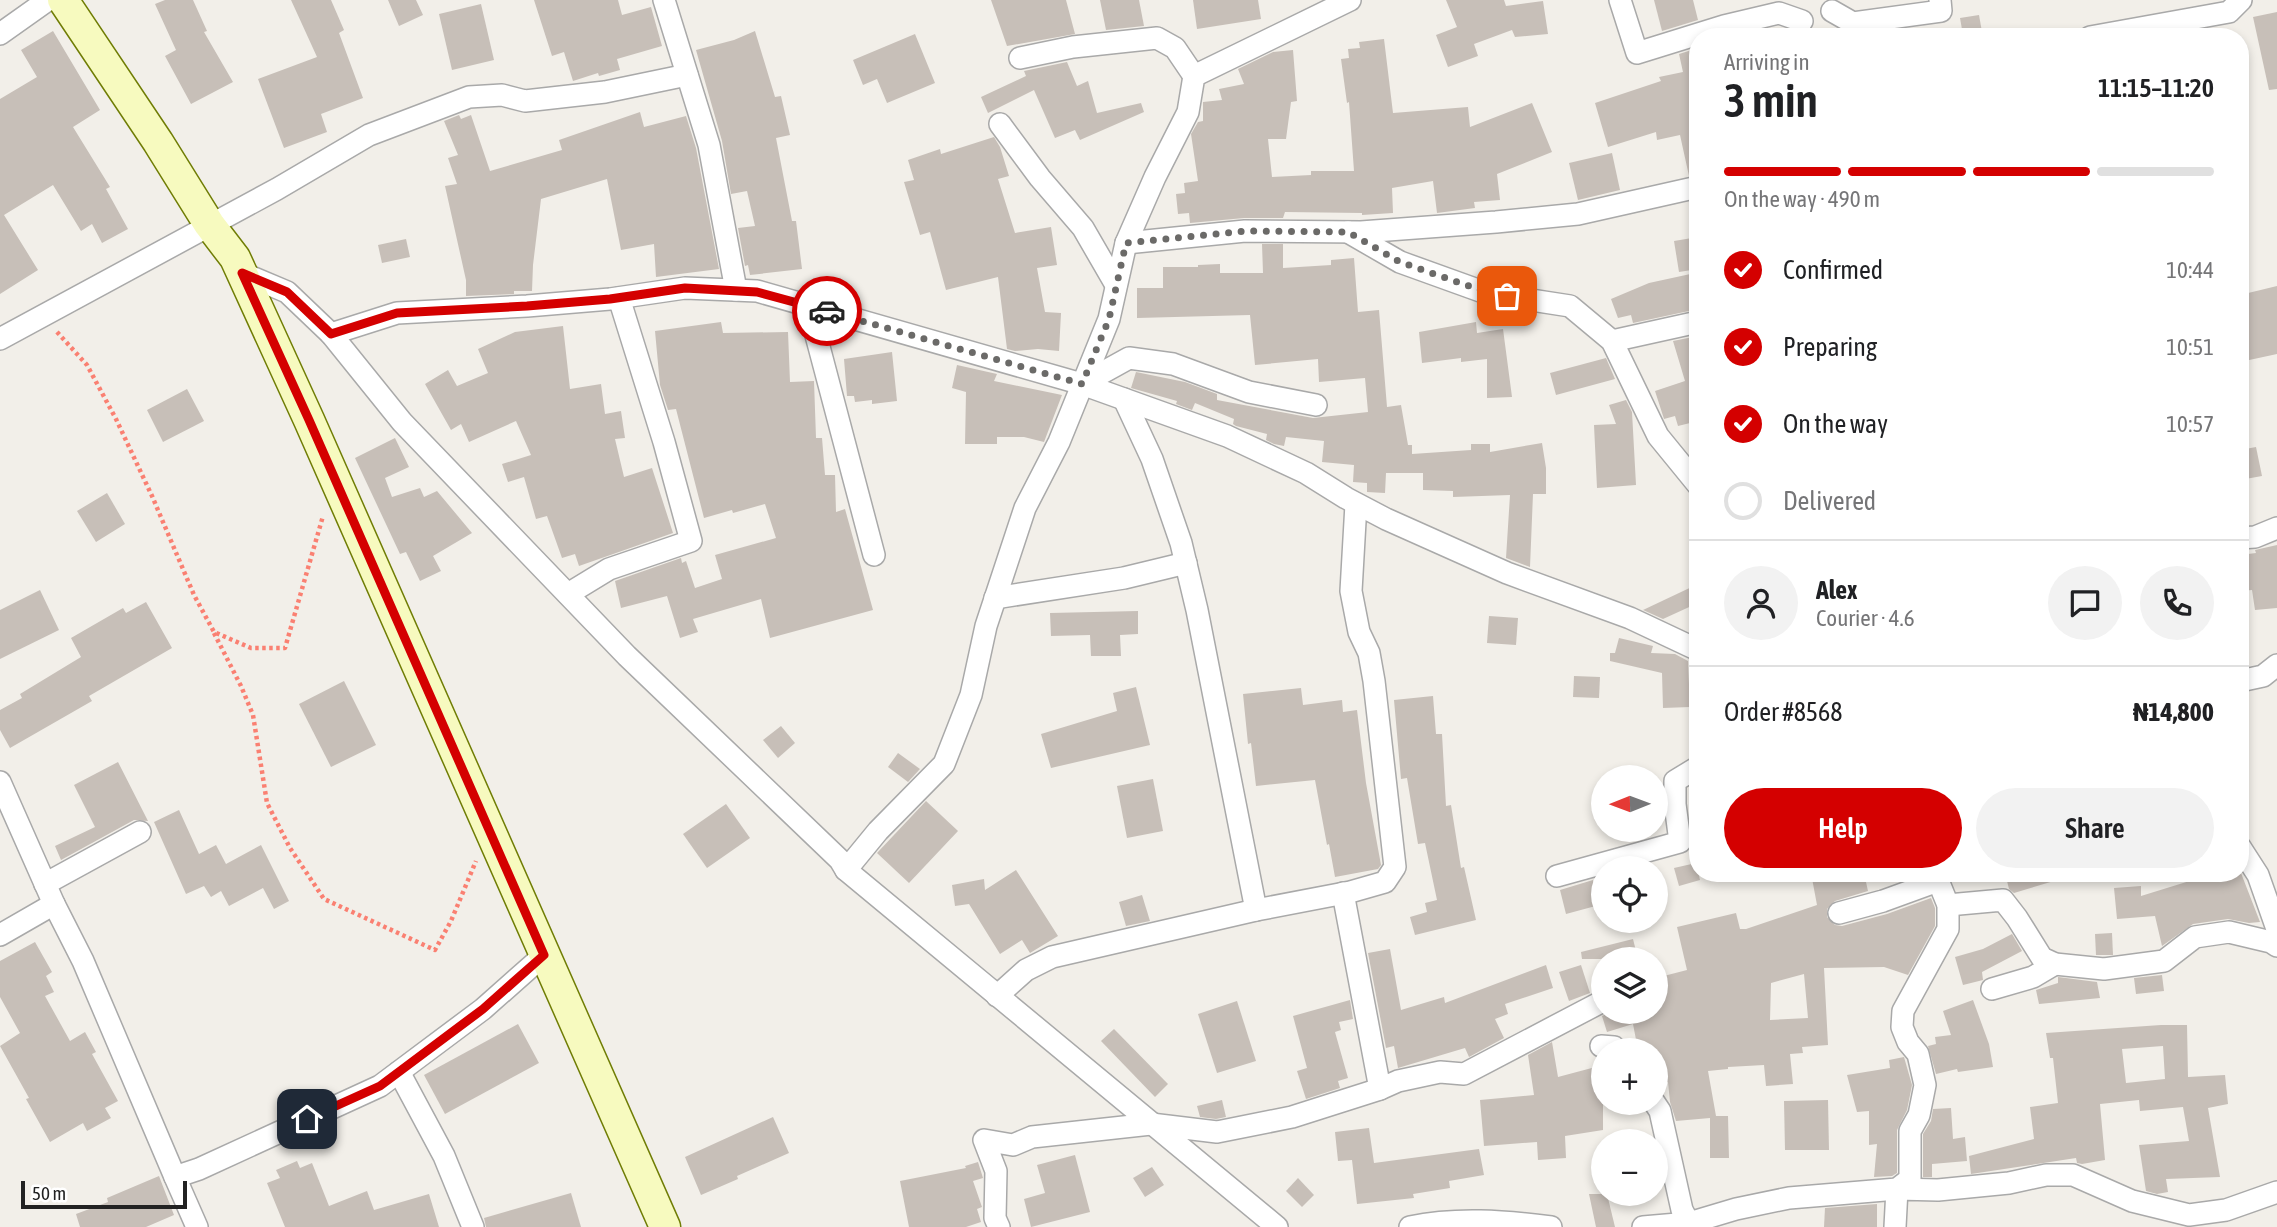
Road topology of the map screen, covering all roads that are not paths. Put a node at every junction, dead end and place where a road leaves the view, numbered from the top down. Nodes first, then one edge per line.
1 (48, 0) edge
2 (63, 0) edge
3 (664, 0) edge
4 (1350, 0) edge
5 (1620, 0) edge
6 (1940, 0) edge
7 (2241, 0) edge
8 (1832, 6) edge
9 (1718, 28) edge
10 (1801, 28) edge
11 (1803, 28) edge
12 (2140, 28) edge
13 (0, 34) edge
14 (1689, 37) edge
15 (1020, 58) dead end
16 (687, 75) junction
17 (1194, 76) junction
18 (1000, 124) dead end
19 (1689, 189) edge
20 (209, 224) junction
21 (1348, 232) junction
22 (1126, 243) junction
23 (242, 273) junction
24 (1116, 285) junction
25 (736, 290) junction
26 (619, 298) junction
27 (808, 305) junction
28 (1689, 324) edge
29 (331, 334) junction
30 (0, 340) edge
31 (1612, 341) junction
32 (1082, 384) junction
33 (1124, 399) junction
34 (1316, 405) dead end
35 (1689, 472) edge
36 (1356, 504) junction
37 (2277, 528) edge
38 (2249, 537) edge
39 (874, 555) dead end
40 (1186, 563) junction
41 (568, 594) junction
42 (995, 598) junction
43 (1689, 646) edge
44 (2277, 665) edge
45 (2249, 679) edge
46 (1689, 772) edge
47 (0, 782) edge
48 (140, 832) dead end
49 (2249, 860) edge
50 (846, 870) junction
51 (1557, 876) dead end
52 (1925, 882) edge
53 (1938, 882) edge
54 (46, 884) junction
55 (1343, 893) junction
56 (54, 904) junction
57 (1948, 905) junction
58 (1255, 910) junction
59 (1839, 914) dead end
60 (2277, 929) edge
61 (0, 935) edge
62 (2277, 946) edge
63 (544, 955) junction
64 (2055, 964) junction
65 (1992, 989) dead end
66 (998, 996) junction
67 (1591, 1008) edge
68 (399, 1072) junction
69 (1381, 1089) junction
70 (1661, 1115) edge
71 (1152, 1124) junction
72 (175, 1177) junction
73 (1897, 1189) junction
74 (2277, 1192) edge
75 (1690, 1225) edge
76 (197, 1227) edge
77 (473, 1227) edge
78 (665, 1227) edge
79 (999, 1227) edge
80 (1277, 1227) edge
81 (1410, 1227) edge
82 (1551, 1227) edge
83 (1643, 1227) edge
84 (1895, 1227) edge

1 - 13 street
2 - 20 street
3 - 16 street
4 - 17 street
5 - 14 street
6 - 8 street
7 - 12 street
8 - 11 street
9 - 10 street
15 - 17 street
16 - 20 street
16 - 25 street
17 - 22 street
18 - 24 street
19 - 21 street
20 - 23 street
20 - 30 street
21 - 22 street
21 - 31 street
22 - 24 street
23 - 29 street
23 - 63 street
24 - 32 street
25 - 26 street
25 - 27 street
26 - 29 street
26 - 41 street
27 - 32 street
27 - 39 street
28 - 31 street
29 - 41 street
31 - 35 street
32 - 33 street
32 - 34 street
32 - 42 street
33 - 36 street
33 - 40 street
36 - 43 street
36 - 55 street
37 - 38 street
40 - 42 street
40 - 58 street
41 - 50 street
42 - 50 street
44 - 45 street
46 - 51 street
47 - 54 street
48 - 54 street
49 - 60 street
50 - 66 street
52 - 59 street
53 - 57 street
54 - 56 street
55 - 58 street
55 - 69 street
56 - 61 street
56 - 72 street
57 - 64 street
57 - 73 street
58 - 66 street
62 - 64 street
63 - 68 street
63 - 78 street
64 - 65 street
66 - 71 street
67 - 69 street
68 - 72 street
68 - 77 street
69 - 71 street
70 - 75 street
71 - 79 street
71 - 80 street
72 - 76 street
73 - 74 street
73 - 75 street
73 - 84 street
75 - 83 street
81 - 82 street

